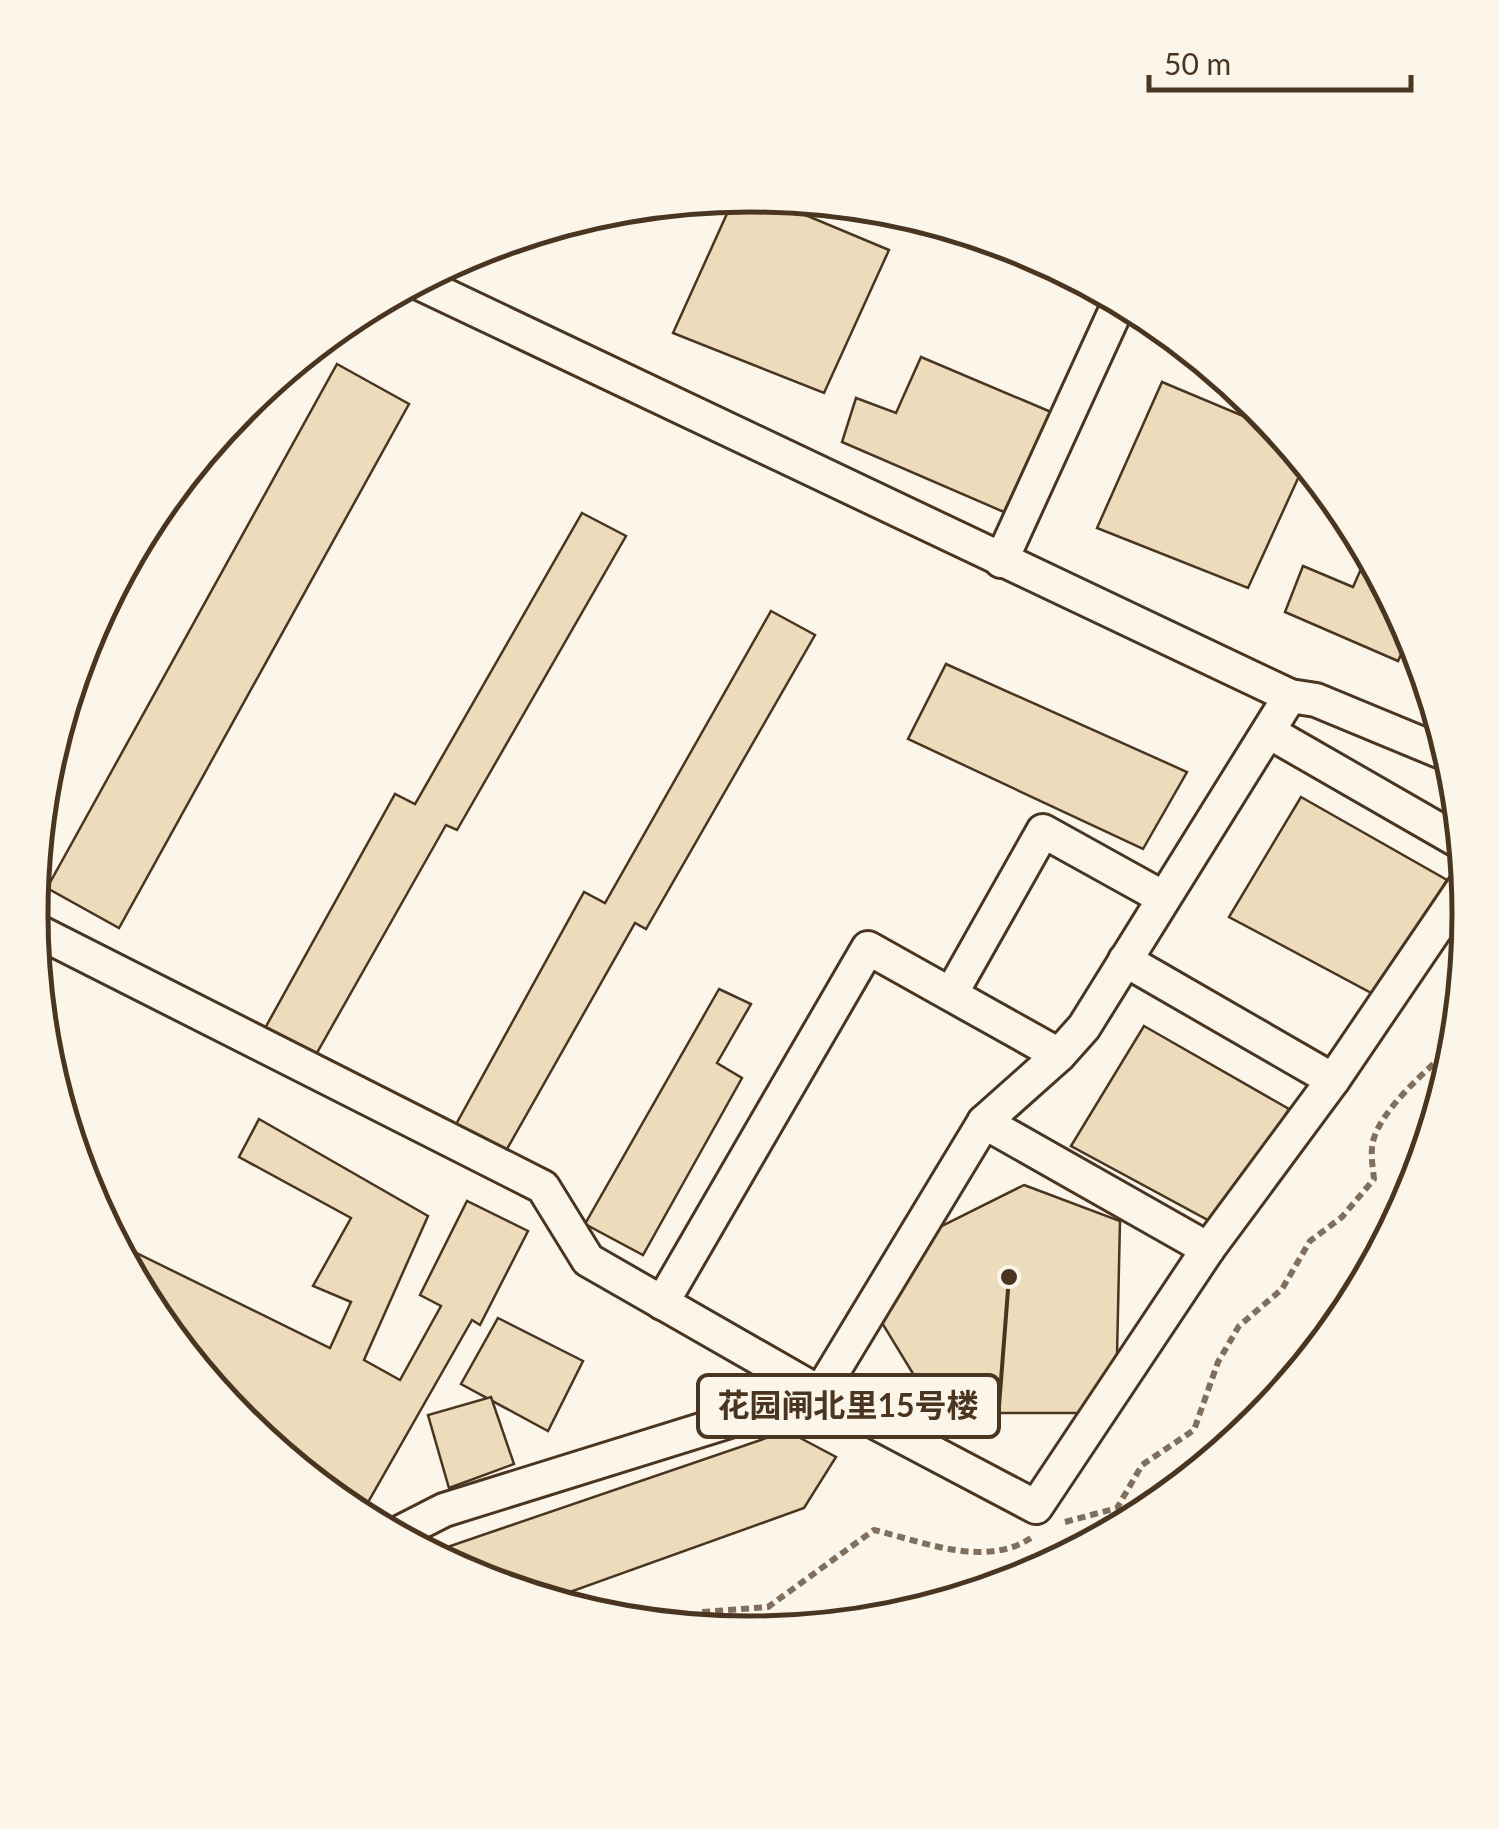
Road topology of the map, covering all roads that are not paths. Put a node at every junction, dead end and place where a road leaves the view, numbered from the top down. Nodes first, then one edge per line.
1 (431, 290) edge
2 (1114, 315) edge
3 (1001, 561) junction
4 (1290, 696) junction
5 (1270, 732) junction
6 (1431, 747) edge
7 (1446, 834) edge
8 (1162, 898) junction
9 (1452, 905) edge
10 (48, 937) edge
11 (1125, 960) junction
12 (952, 994) junction
13 (1059, 1055) junction
14 (1333, 1080) junction
15 (984, 1122) junction
16 (1208, 1249) junction
17 (662, 1302) junction
18 (820, 1393) junction
19 (409, 1528) edge

1 - 3 street
2 - 3 street
3 - 4 street
4 - 5 street
4 - 6 street
5 - 7 street
5 - 8 street
8 - 11 street
8 - 12 street
9 - 14 street
10 - 17 street
11 - 13 street
11 - 14 street
12 - 13 street
12 - 17 street
13 - 15 street
14 - 16 street
15 - 16 street
15 - 18 street
16 - 18 street
17 - 18 street
18 - 19 street

